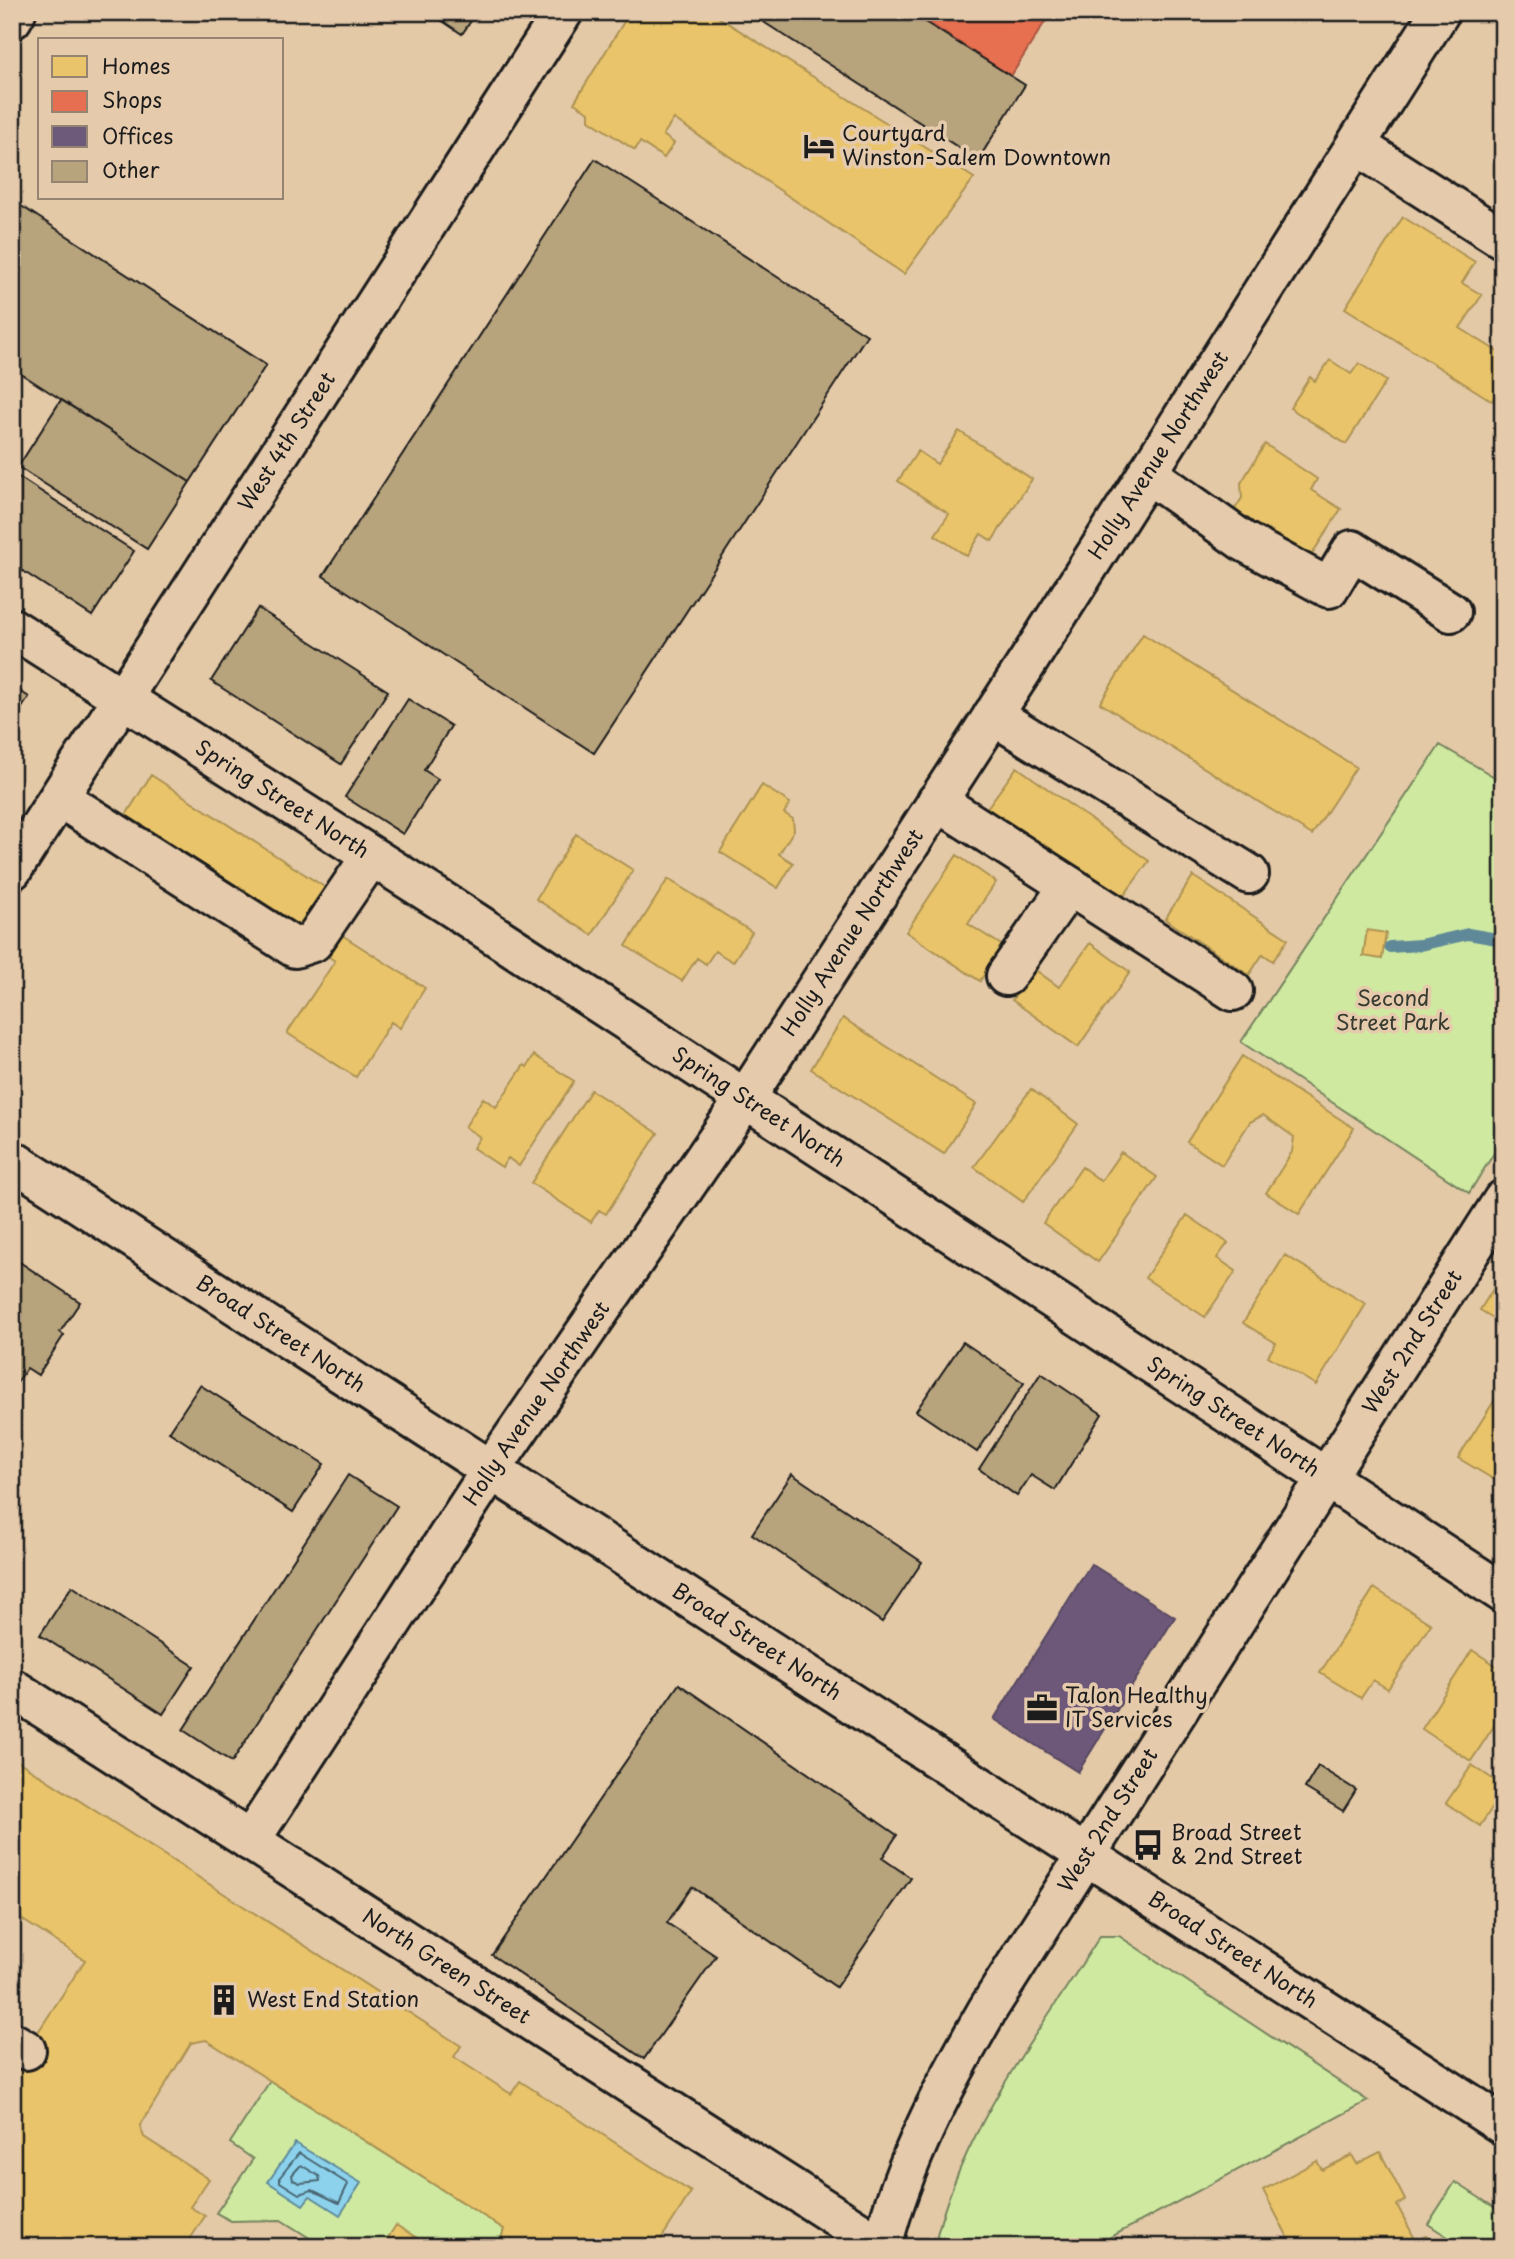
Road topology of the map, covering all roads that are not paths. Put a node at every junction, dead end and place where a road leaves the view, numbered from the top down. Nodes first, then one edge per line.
1 (16, 12) edge
2 (563, 12) edge
3 (1440, 12) edge
4 (12, 19) edge
5 (1356, 145) junction
6 (1503, 239) edge
7 (1147, 473) junction
8 (1451, 612) dead end
9 (12, 628) edge
10 (123, 701) junction
11 (993, 715) junction
12 (60, 797) junction
13 (937, 802) junction
14 (370, 858) junction
15 (12, 870) edge
16 (1249, 874) dead end
17 (1069, 886) junction
18 (1006, 976) dead end
19 (1233, 990) dead end
20 (745, 1099) junction
21 (12, 1160) edge
22 (1503, 1200) edge
23 (491, 1470) junction
24 (1327, 1479) junction
25 (1503, 1593) edge
26 (14, 1694) edge
27 (250, 1841) junction
28 (1086, 1854) junction
29 (1502, 2124) edge
30 (882, 2246) edge

1 - 4 street
2 - 10 street, West 4th Street
3 - 5 street, Holly Avenue Northwest
5 - 6 street
5 - 7 street, Holly Avenue Northwest
7 - 8 street
7 - 11 street, Holly Avenue Northwest
9 - 10 street, Spring Street North
10 - 12 street, West 4th Street
10 - 14 street, Spring Street North
11 - 13 street, Holly Avenue Northwest
11 - 16 street
12 - 14 street
12 - 15 street, West 4th Street
13 - 17 street
13 - 20 street, Holly Avenue Northwest
14 - 20 street, Spring Street North
17 - 18 street
17 - 19 street
20 - 23 street, Holly Avenue Northwest
20 - 24 street, Spring Street North
21 - 23 street, Broad Street North
22 - 24 street, West 2nd Street
23 - 27 street, Holly Avenue Northwest
23 - 28 street, Broad Street North
24 - 25 street, Spring Street North
24 - 28 street, West 2nd Street
26 - 27 street, North Green Street
27 - 30 street, North Green Street
28 - 29 street, Broad Street North
28 - 30 street, West 2nd Street

